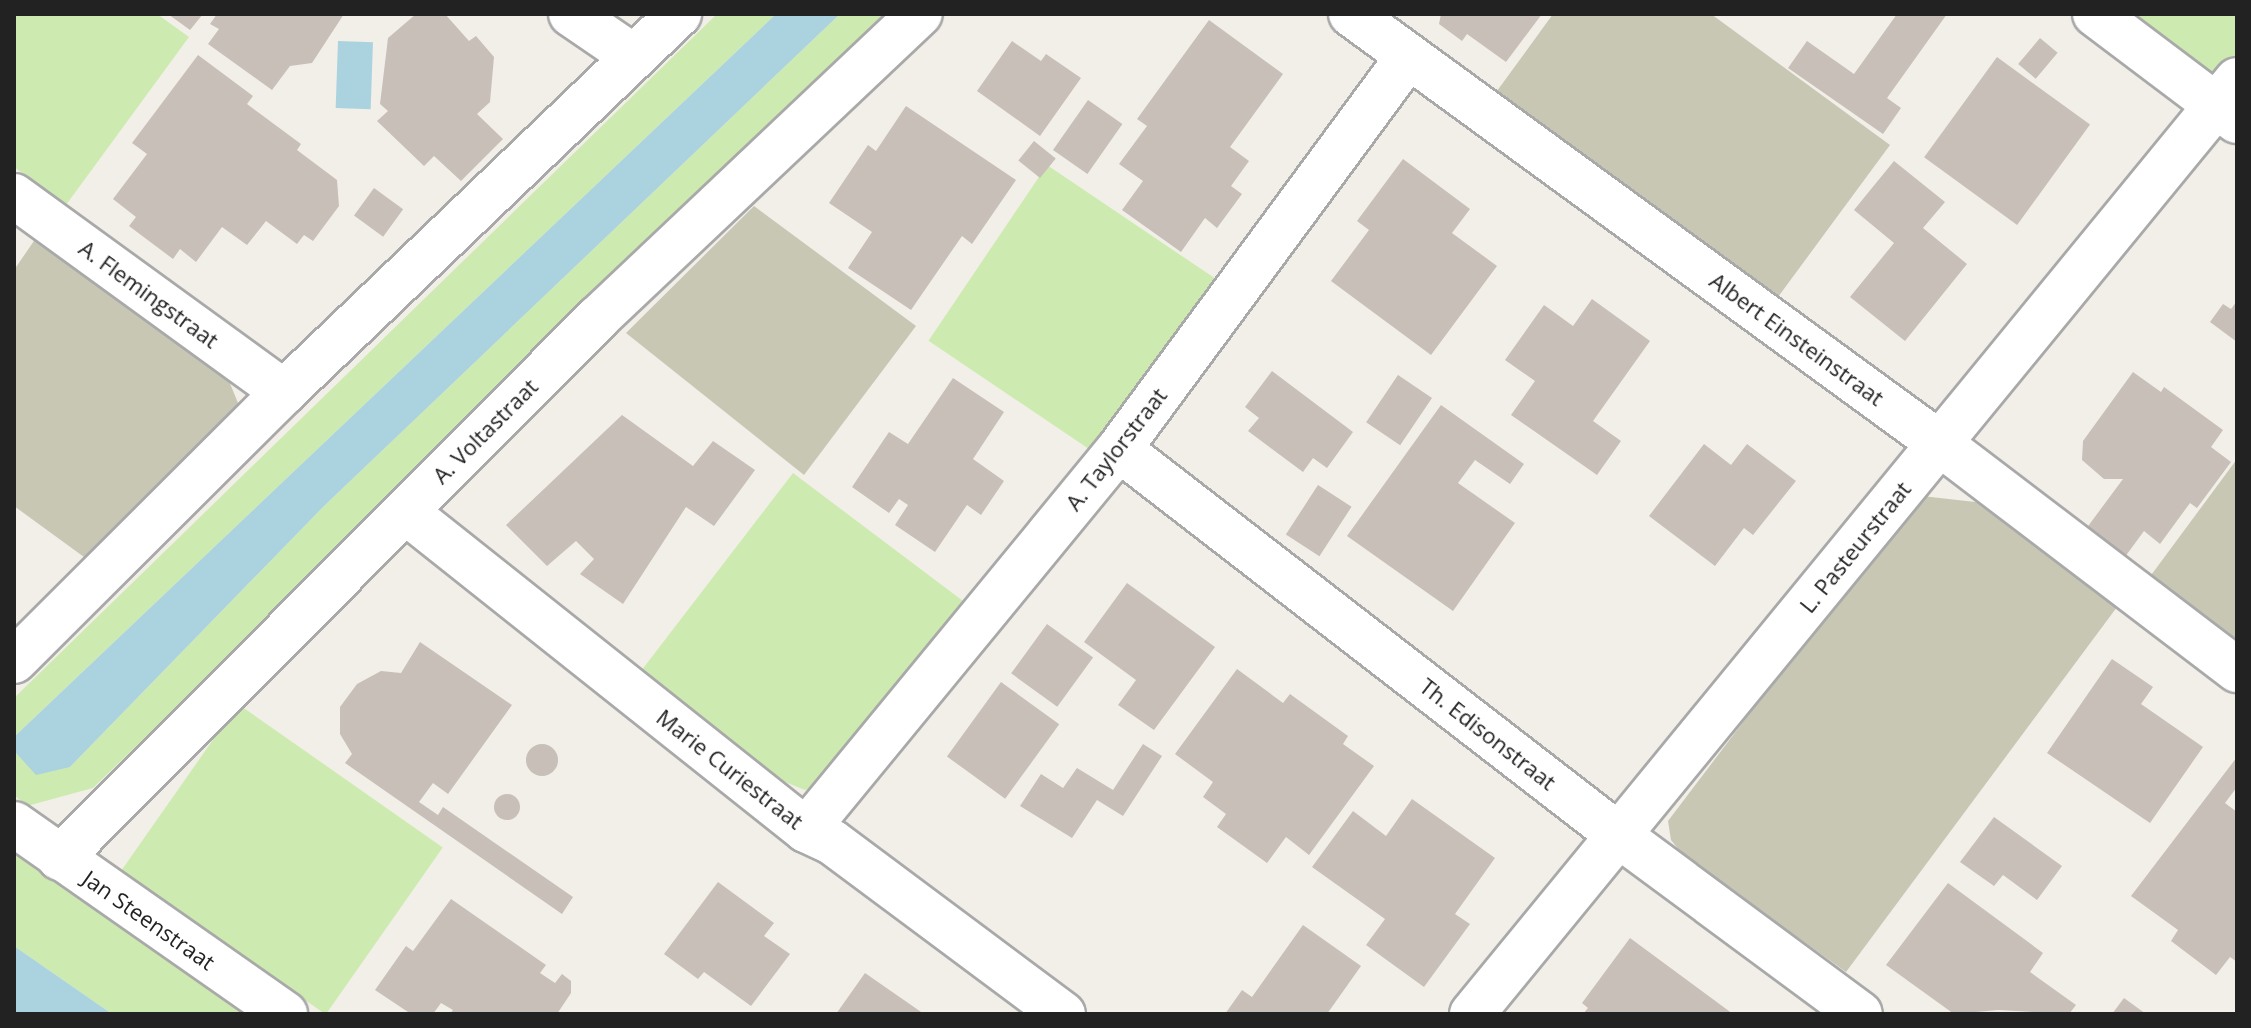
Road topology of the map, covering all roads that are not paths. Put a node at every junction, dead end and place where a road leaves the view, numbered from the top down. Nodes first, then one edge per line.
1 (571, 14) edge
2 (679, 14) edge
3 (920, 14) edge
4 (1351, 14) edge
5 (2095, 14) edge
6 (1409, 56) junction
7 (634, 57) junction
8 (2230, 102) edge
9 (14, 196) edge
10 (284, 392) junction
11 (1939, 443) junction
12 (1119, 449) junction
13 (406, 512) junction
14 (14, 661) edge
15 (2237, 670) edge
16 (14, 824) edge
17 (806, 830) junction
18 (1621, 837) junction
19 (60, 858) junction
20 (285, 1014) edge
21 (1063, 1014) edge
22 (1472, 1014) edge
23 (1860, 1014) edge

1 - 7 street
2 - 7 street
3 - 13 street, A. Voltastraat
4 - 6 street, Albert Einsteinstraat
5 - 8 street
6 - 11 street, Albert Einsteinstraat
6 - 12 street, A. Taylorstraat
7 - 10 street
8 - 11 street, L. Pasteurstraat
9 - 10 street, A. Flemingstraat
10 - 14 street
11 - 15 street, Albert Einsteinstraat
11 - 18 street, L. Pasteurstraat
12 - 17 street, A. Taylorstraat
12 - 18 street, Th. Edisonstraat
13 - 17 street, Marie Curiestraat
13 - 19 street, A. Voltastraat
16 - 19 street, Jan Steenstraat
17 - 21 street, Marie Curiestraat
18 - 22 street, L. Pasteurstraat
18 - 23 street, Th. Edisonstraat
19 - 20 street, Jan Steenstraat

